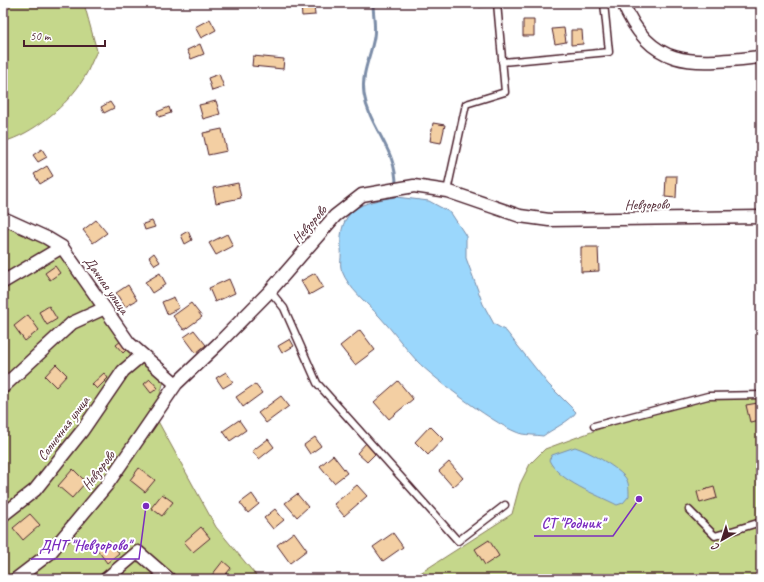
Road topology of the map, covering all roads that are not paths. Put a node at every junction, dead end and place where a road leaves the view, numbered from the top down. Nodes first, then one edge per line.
1 (497, 3) edge
2 (604, 3) edge
3 (623, 3) edge
4 (761, 57) edge
5 (502, 62) junction
6 (448, 191) junction
7 (761, 217) edge
8 (3, 218) edge
9 (62, 247) junction
10 (3, 282) edge
11 (270, 291) junction
12 (105, 308) junction
13 (142, 355) junction
14 (176, 384) junction
15 (3, 387) edge
16 (761, 395) edge
17 (594, 426) dead end
18 (505, 505) dead end
19 (689, 510) dead end
20 (3, 515) edge
21 (761, 522) edge
22 (16, 579) edge
23 (106, 579) edge
24 (169, 579) edge

1 - 5 lane
2 - 5 lane
3 - 4 street
5 - 6 lane
6 - 7 street, Невзорово
6 - 11 street, Невзорово
8 - 9 street, Дачная улица
9 - 10 street
9 - 12 street, Дачная улица
11 - 14 street, Невзорово
11 - 18 lane
12 - 13 street, Дачная улица
12 - 15 street
13 - 14 street, Дачная улица
13 - 20 street, Солнечная улица
14 - 22 street, Невзорово
16 - 17 lane
19 - 21 lane
23 - 24 street

